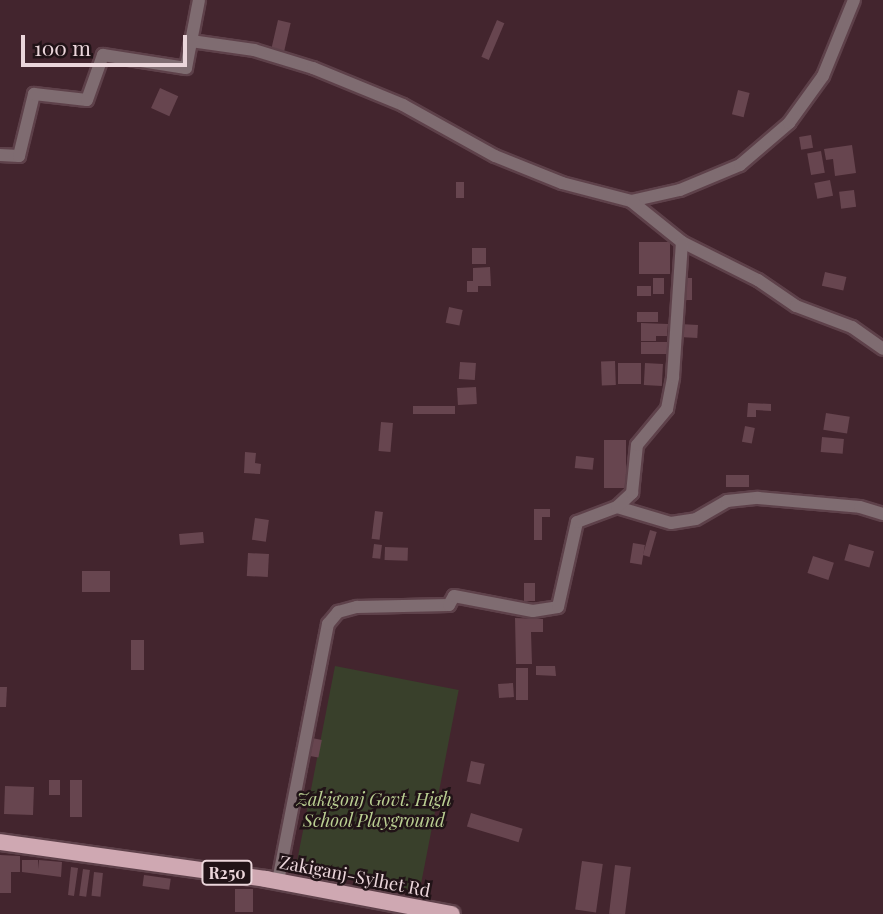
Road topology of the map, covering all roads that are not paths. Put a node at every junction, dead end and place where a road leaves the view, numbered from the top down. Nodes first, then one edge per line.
1 (200, 0) edge
2 (853, 0) edge
3 (191, 41) junction
4 (0, 155) edge
5 (631, 201) junction
6 (682, 242) junction
7 (883, 349) edge
8 (617, 507) junction
9 (883, 514) edge
10 (0, 842) edge
11 (278, 881) junction
12 (452, 914) edge

1 - 3 street
2 - 5 street
3 - 4 street
3 - 5 street
5 - 6 street
6 - 7 street
6 - 8 street
8 - 9 street
8 - 11 street
10 - 11 main road, Zakiganj-Sylhet Rd / R250
11 - 12 main road, Zakiganj-Sylhet Rd / R250

